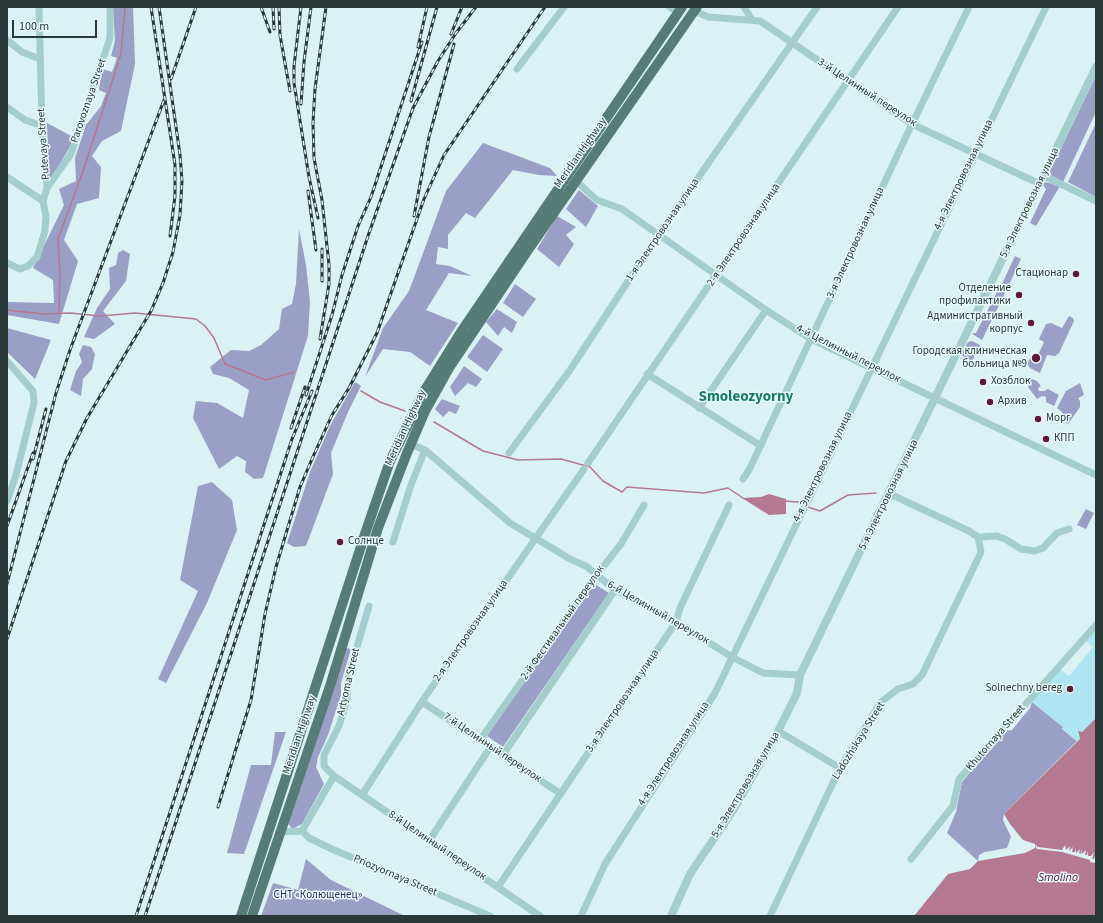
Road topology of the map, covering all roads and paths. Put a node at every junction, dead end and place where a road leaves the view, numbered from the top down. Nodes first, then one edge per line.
1 (39, 7) edge
2 (110, 7) edge
3 (564, 7) edge
4 (744, 7) edge
5 (816, 7) edge
6 (898, 7) edge
7 (969, 7) edge
8 (1046, 7) edge
9 (677, 9) edge
10 (696, 9) edge
11 (752, 20) junction
12 (7, 40) edge
13 (792, 43) junction
14 (40, 59) junction
15 (1096, 67) edge
16 (517, 69) dead end
17 (847, 81) junction
18 (7, 107) edge
19 (912, 124) junction
20 (42, 126) junction
21 (974, 154) junction
22 (1044, 176) junction
23 (7, 177) edge
24 (576, 181) junction
25 (1040, 184) junction
26 (47, 188) junction
27 (1096, 200) edge
28 (43, 202) junction
29 (659, 234) junction
30 (7, 263) edge
31 (717, 275) junction
32 (766, 310) junction
33 (812, 339) junction
34 (7, 361) edge
35 (870, 367) junction
36 (647, 374) junction
37 (936, 399) junction
38 (699, 408) junction
39 (400, 440) junction
40 (410, 444) junction
41 (761, 446) junction
42 (426, 450) junction
43 (509, 453) dead end
44 (1096, 475) edge
45 (743, 479) dead end
46 (890, 494) junction
47 (7, 501) edge
48 (644, 504) dead end
49 (729, 504) dead end
50 (1069, 529) dead end
51 (978, 537) junction
52 (536, 538) junction
53 (393, 542) dead end
54 (596, 576) junction
55 (615, 590) junction
56 (369, 606) dead end
57 (676, 622) junction
58 (1096, 625) edge
59 (732, 657) junction
60 (800, 675) junction
61 (422, 702) junction
62 (778, 731) junction
63 (480, 740) junction
64 (491, 746) junction
65 (503, 755) junction
66 (840, 768) junction
67 (334, 776) junction
68 (362, 794) junction
69 (561, 794) junction
70 (270, 828) junction
71 (302, 831) junction
72 (281, 832) junction
73 (429, 841) junction
74 (911, 859) dead end
75 (498, 887) junction
76 (241, 916) edge
77 (252, 916) edge
78 (490, 916) edge
79 (540, 916) edge
80 (581, 916) edge
81 (671, 916) edge
82 (770, 916) edge

1 - 14 street, Putevaya Street
2 - 26 street, Parovoznaya Street
3 - 16 street
4 - 11 street
5 - 13 street, 1-я Электровозная улица
6 - 17 street, 2-я Электровозная улица
7 - 19 street, 3-я Электровозная улица
8 - 21 street, 4-я Электровозная улица
9 - 39 main road, Meridian Highway
10 - 11 street, 3-й Целинный переулок
10 - 24 main road, Meridian Highway
11 - 13 street, 3-й Целинный переулок
12 - 14 street
13 - 17 street, 3-й Целинный переулок
13 - 29 street, 1-я Электровозная улица
14 - 20 street, Putevaya Street
15 - 22 street, 5-я Электровозная улица
17 - 19 street, 3-й Целинный переулок
17 - 31 street, 2-я Электровозная улица
18 - 20 street
19 - 21 street, 3-й Целинный переулок
19 - 33 street, 3-я Электровозная улица
20 - 26 street, Putevaya Street
21 - 25 street, 3-й Целинный переулок
21 - 35 street, 4-я Электровозная улица
22 - 25 street, 5-я Электровозная улица
22 - 27 street
23 - 28 street
24 - 29 street, 4-й Целинный переулок
24 - 40 main road, Meridian Highway
25 - 37 street, 5-я Электровозная улица
26 - 28 street, Putevaya Street
28 - 30 street, Putevaya Street
29 - 31 street, 4-й Целинный переулок
29 - 43 street, 1-я Электровозная улица
31 - 32 street, 4-й Целинный переулок
31 - 36 street, 2-я Электровозная улица
32 - 33 street, 4-й Целинный переулок
32 - 38 street
33 - 35 street, 4-й Целинный переулок
33 - 41 street, 3-я Электровозная улица
34 - 47 street
35 - 37 street, 4-й Целинный переулок
35 - 59 street, 4-я Электровозная улица
36 - 38 street
36 - 52 street, 2-я Электровозная улица
37 - 44 street, 4-й Целинный переулок
37 - 46 street, 5-я Электровозная улица
38 - 41 street
39 - 40 main road
39 - 70 main road, Meridian Highway
40 - 42 street, 6-й Целинный переулок
40 - 72 main road, Meridian Highway
41 - 45 street, 3-я Электровозная улица
42 - 52 street, 6-й Целинный переулок
42 - 53 street
46 - 51 street
46 - 60 street, 5-я Электровозная улица
48 - 54 street, 2-й Фестивальный переулок
49 - 57 street, 3-я Электровозная улица
50 - 51 street
51 - 66 street, Ladozhskaya Street
52 - 54 street, 6-й Целинный переулок
52 - 61 street, 2-я Электровозная улица
54 - 55 street, 6-й Целинный переулок
54 - 63 street, 2-й Фестивальный переулок
55 - 57 street, 6-й Целинный переулок
55 - 65 street
56 - 67 street, Artyoma Street
57 - 59 street, 6-й Целинный переулок
57 - 69 street, 3-я Электровозная улица
58 - 74 street, Khutornaya Street
59 - 60 street, 6-й Целинный переулок
59 - 80 street, 4-я Электровозная улица
60 - 62 street, 5-я Электровозная улица
61 - 63 street, 7-й Целинный переулок
61 - 68 street, 2-я Электровозная улица
62 - 66 street
62 - 81 street, 5-я Электровозная улица
63 - 64 street, 7-й Целинный переулок
64 - 65 street, 7-й Целинный переулок
64 - 73 street
65 - 69 street, 7-й Целинный переулок
66 - 82 street, Ladozhskaya Street
67 - 68 street, 8-й Целинный переулок
67 - 71 street
68 - 73 street, 8-й Целинный переулок
69 - 75 street, 3-я Электровозная улица
70 - 72 main road
70 - 76 main road, Meridian Highway
71 - 72 street
71 - 78 street, Priozyornaya Street
72 - 77 main road, Meridian Highway
73 - 75 street, 8-й Целинный переулок
75 - 79 street, 8-й Целинный переулок

